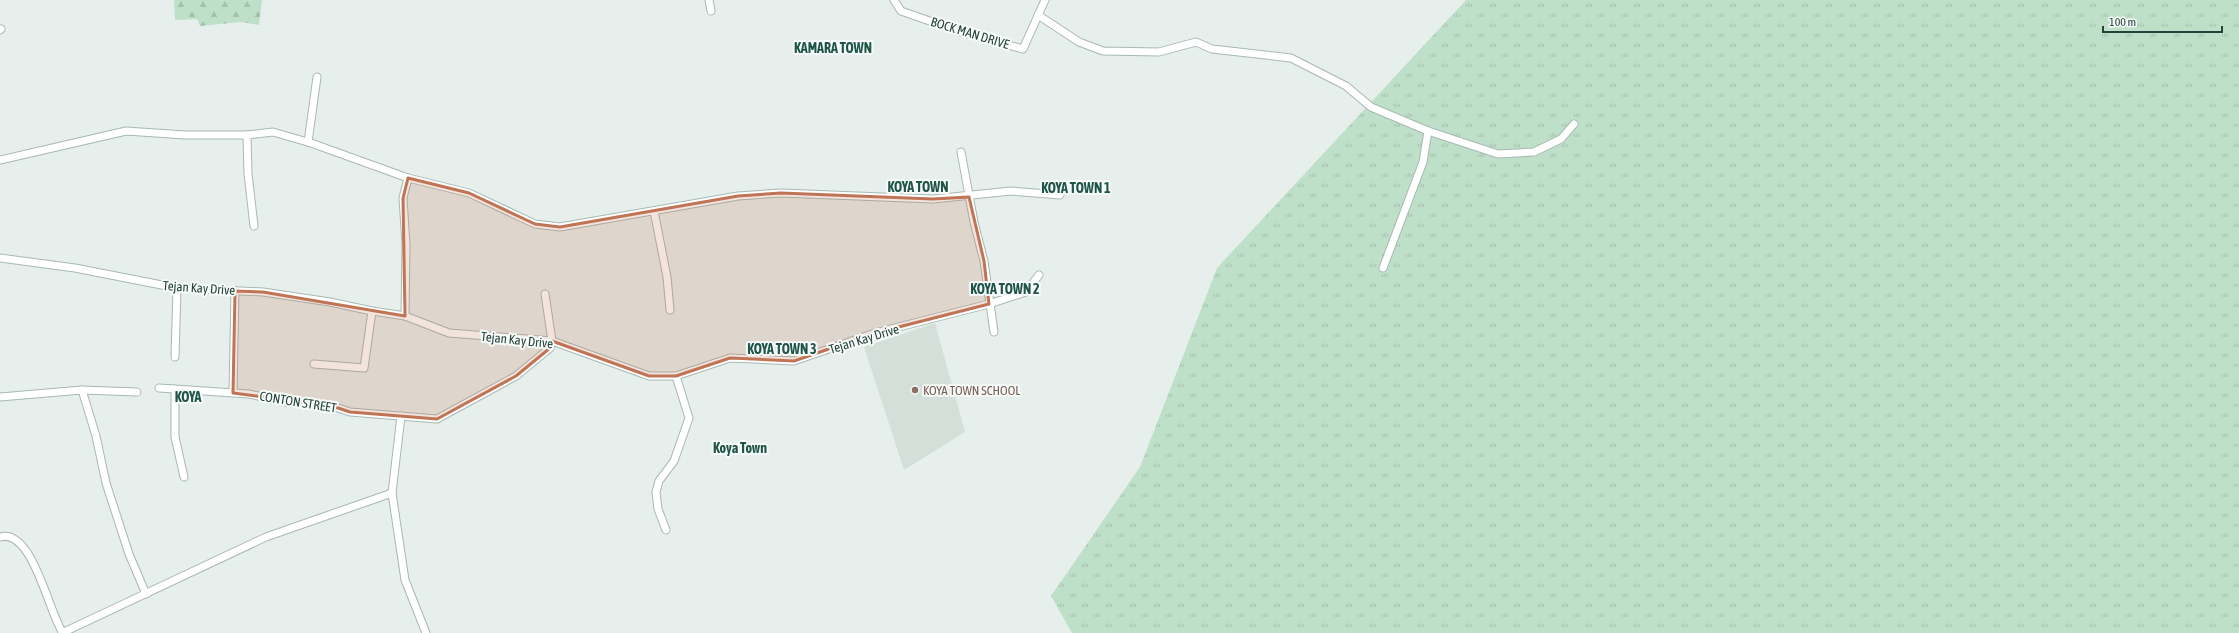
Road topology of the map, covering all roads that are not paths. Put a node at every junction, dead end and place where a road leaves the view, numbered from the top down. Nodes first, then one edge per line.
1 (709, 0) edge
2 (894, 0) edge
3 (1045, 0) edge
4 (711, 11) dead end
5 (1038, 15) junction
6 (317, 77) dead end
7 (1574, 124) dead end
8 (1428, 131) junction
9 (247, 135) junction
10 (308, 142) junction
11 (961, 152) dead end
12 (0, 160) edge
13 (408, 178) junction
14 (1060, 195) dead end
15 (969, 197) junction
16 (654, 211) junction
17 (254, 226) dead end
18 (0, 258) edge
19 (1383, 268) dead end
20 (1039, 275) dead end
21 (177, 288) junction
22 (235, 291) junction
23 (545, 294) dead end
24 (989, 304) junction
25 (670, 310) dead end
26 (372, 311) junction
27 (405, 316) junction
28 (994, 332) dead end
29 (552, 341) junction
30 (175, 357) dead end
31 (314, 364) dead end
32 (676, 376) junction
33 (159, 388) dead end
34 (175, 389) junction
35 (82, 390) junction
36 (137, 392) dead end
37 (233, 393) junction
38 (0, 397) edge
39 (401, 416) junction
40 (184, 477) dead end
41 (392, 493) junction
42 (666, 530) dead end
43 (0, 537) edge
44 (146, 594) junction
45 (62, 633) edge
46 (426, 633) edge

1 - 4 street
2 - 5 street, BOCK MAN DRIVE
3 - 5 street, BOCK MAN DRIVE
5 - 8 street
6 - 10 street
7 - 8 street
8 - 19 street
9 - 10 street
9 - 12 street
9 - 17 street
10 - 13 street
11 - 15 street
13 - 16 street
13 - 27 street
14 - 15 street
15 - 16 street
15 - 24 street
16 - 25 street
18 - 21 street, Tejan Kay Drive
20 - 24 street, Tejan Kay Drive
21 - 22 street, Tejan Kay Drive
21 - 30 street
22 - 26 street, Tejan Kay Drive
22 - 37 street
23 - 29 street
24 - 28 street
24 - 32 street, Tejan Kay Drive
26 - 27 street, Tejan Kay Drive
26 - 31 street
27 - 29 street, Tejan Kay Drive
29 - 32 street, Tejan Kay Drive
29 - 39 street, CONTON STREET
32 - 42 street
33 - 34 street, CONTON STREET
34 - 37 street, CONTON STREET
34 - 40 street
35 - 36 street
35 - 38 street
35 - 44 street
37 - 39 street, CONTON STREET
39 - 41 street
41 - 44 street
41 - 46 street
43 - 45 street
44 - 45 street

